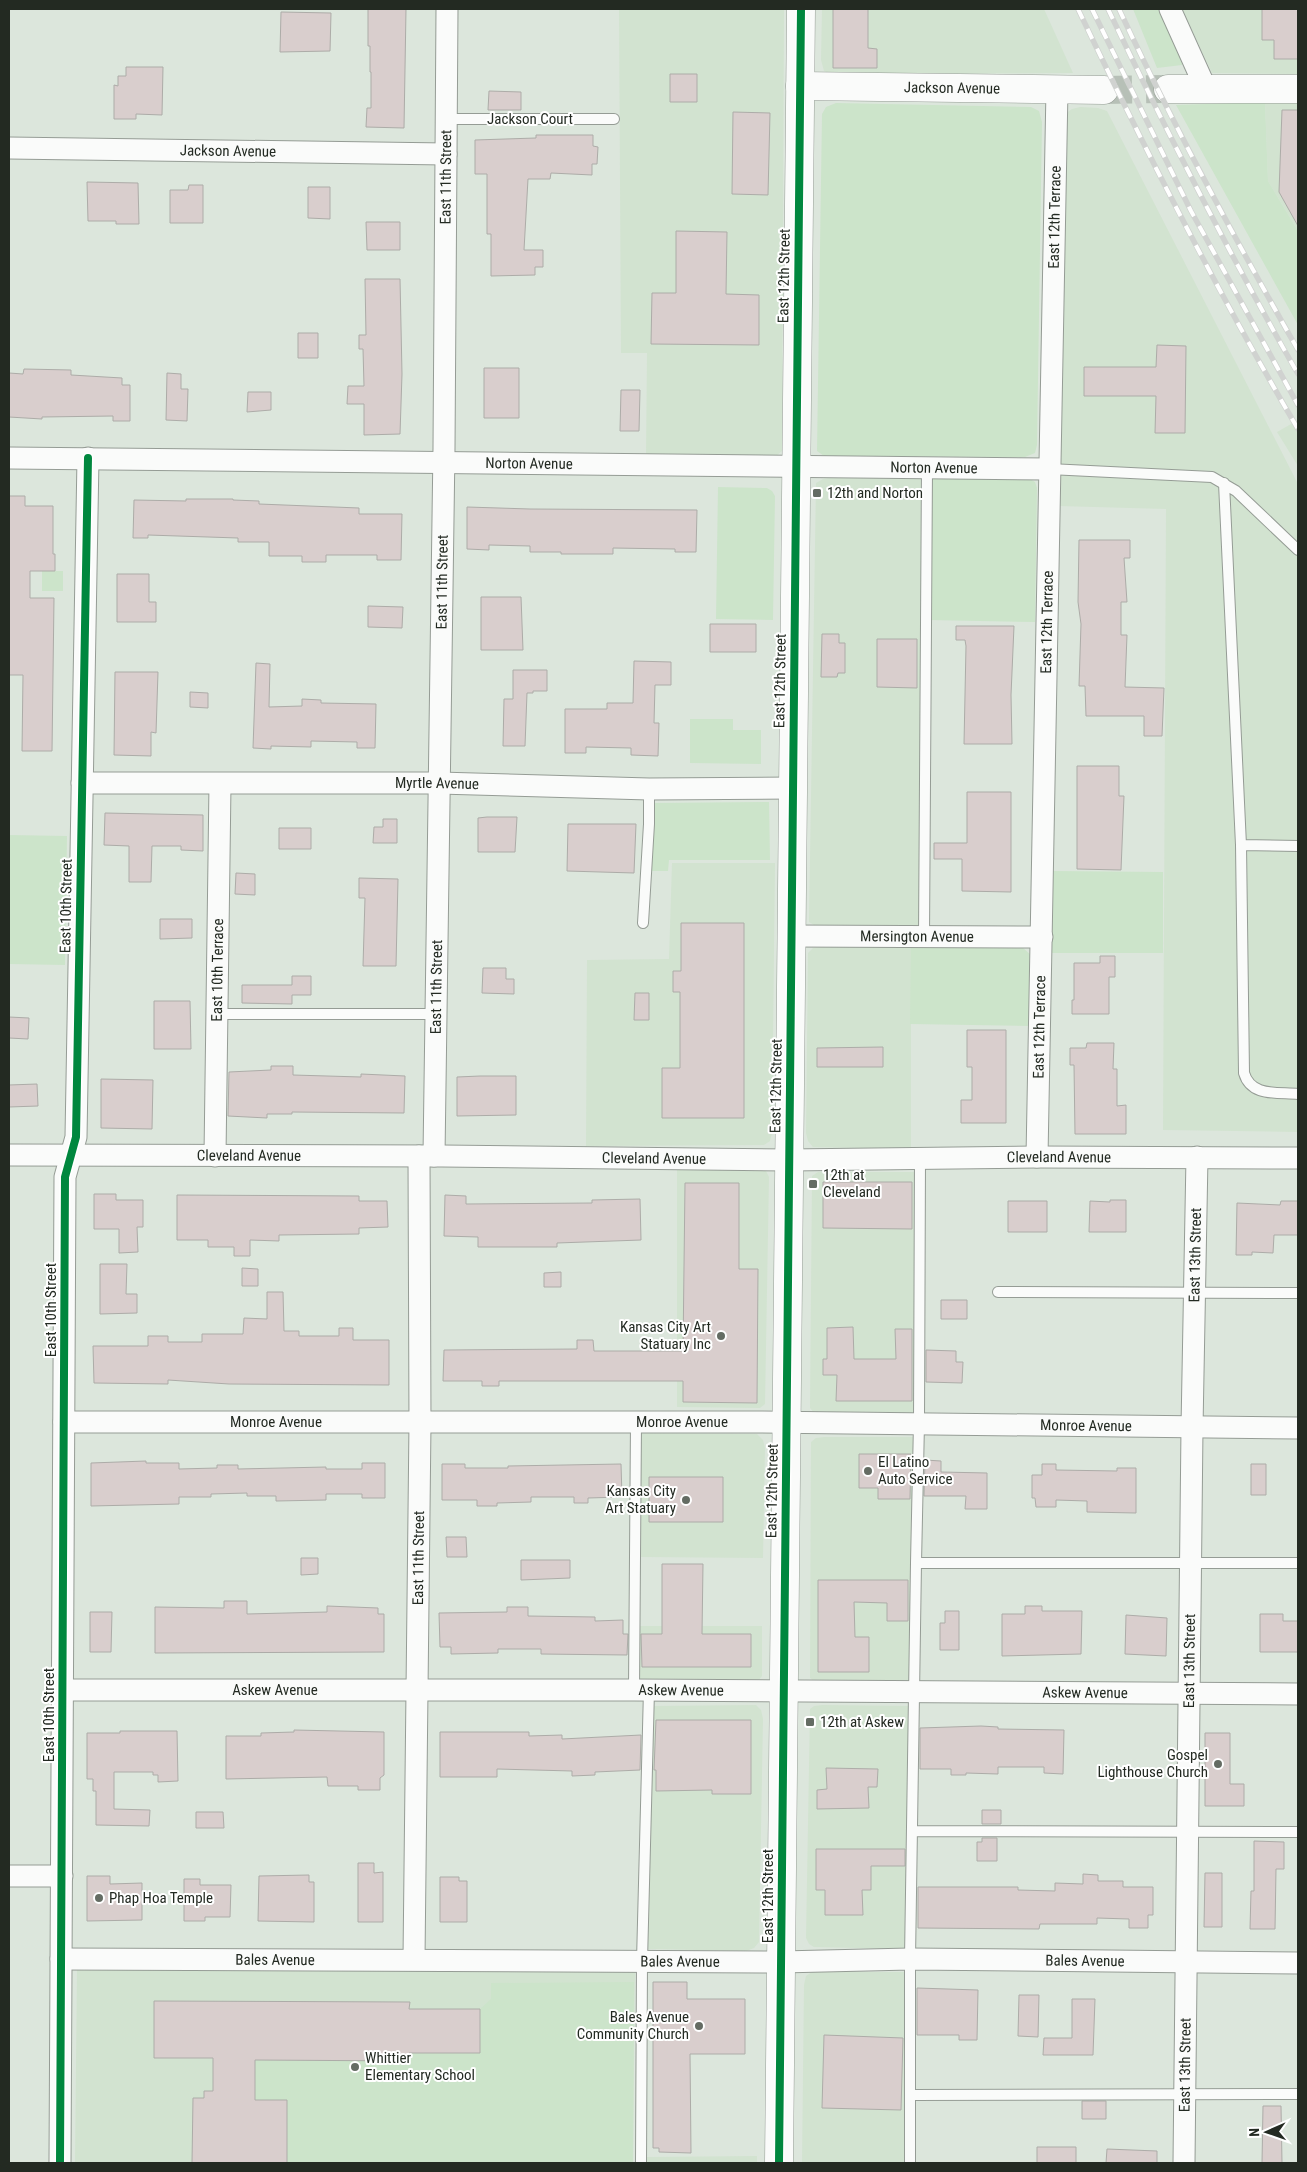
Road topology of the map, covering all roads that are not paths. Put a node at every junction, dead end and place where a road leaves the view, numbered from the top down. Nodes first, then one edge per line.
1 (447, 9) edge
2 (801, 9) edge
3 (1170, 9) edge
4 (800, 86) junction
5 (1298, 88) edge
6 (1057, 89) junction
7 (1168, 89) tunnel mouth
8 (1206, 89) junction
9 (1104, 90) tunnel mouth
10 (446, 118) junction
11 (614, 119) dead end
12 (9, 148) edge
13 (446, 154) junction
14 (9, 458) edge
15 (88, 458) junction
16 (444, 464) junction
17 (796, 467) junction
18 (927, 468) junction
19 (1049, 469) junction
20 (1224, 484) junction
21 (1298, 550) edge
22 (82, 783) junction
23 (220, 784) junction
24 (439, 784) junction
25 (793, 788) junction
26 (649, 789) junction
27 (1241, 845) junction
28 (1298, 846) edge
29 (643, 923) dead end
30 (792, 936) junction
31 (924, 936) junction
32 (1042, 937) junction
33 (216, 1014) junction
34 (435, 1014) junction
35 (1298, 1094) edge
36 (9, 1155) edge
37 (71, 1156) junction
38 (215, 1156) junction
39 (426, 1156) junction
40 (1037, 1156) junction
41 (1197, 1157) junction
42 (920, 1158) junction
43 (1298, 1158) edge
44 (789, 1160) junction
45 (998, 1292) dead end
46 (1195, 1293) junction
47 (1298, 1294) edge
48 (64, 1422) junction
49 (787, 1422) junction
50 (420, 1423) junction
51 (636, 1423) junction
52 (919, 1424) junction
53 (1192, 1428) junction
54 (1298, 1428) edge
55 (916, 1563) junction
56 (1191, 1563) junction
57 (1298, 1563) edge
58 (63, 1690) junction
59 (641, 1690) junction
60 (416, 1692) junction
61 (784, 1692) junction
62 (914, 1692) junction
63 (1298, 1694) edge
64 (1188, 1695) junction
65 (913, 1831) junction
66 (1187, 1832) junction
67 (1298, 1832) edge
68 (9, 1876) edge
69 (62, 1876) junction
70 (61, 1959) junction
71 (414, 1959) junction
72 (910, 1959) junction
73 (642, 1961) junction
74 (781, 1962) junction
75 (1185, 1963) junction
76 (1298, 1963) edge
77 (910, 2094) junction
78 (1184, 2094) junction
79 (1298, 2094) edge
80 (60, 2163) edge
81 (641, 2163) edge
82 (779, 2163) edge
83 (910, 2163) edge
84 (1184, 2163) edge

1 - 10 street, East 11th Street
2 - 4 street, East 12th Street
3 - 8 street
4 - 6 street, Jackson Avenue
4 - 17 street, East 12th Street
5 - 8 street
6 - 9 street, Jackson Avenue
6 - 19 street, East 12th Terrace
7 - 8 street
10 - 11 lane, Jackson Court
10 - 13 street, East 11th Street
12 - 13 street, Jackson Avenue
13 - 16 street, East 11th Street
14 - 15 street, Norton Avenue
15 - 16 street, Norton Avenue
15 - 22 street, East 10th Street
16 - 17 street, Norton Avenue
16 - 24 street, East 11th Street
17 - 18 street, Norton Avenue
17 - 25 street, East 12th Street
18 - 19 street, Norton Avenue
18 - 31 lane
19 - 20 lane
19 - 32 street, East 12th Terrace
20 - 21 lane
20 - 27 lane
22 - 23 street, Myrtle Avenue
22 - 37 street, East 10th Street
23 - 24 street, Myrtle Avenue
23 - 33 street, East 10th Terrace
24 - 26 street, Myrtle Avenue
24 - 34 street, East 11th Street
25 - 26 street, Myrtle Avenue
25 - 30 street, East 12th Street
26 - 29 lane
27 - 28 lane
27 - 35 lane
30 - 31 street, Mersington Avenue
30 - 44 street, East 12th Street
31 - 32 street, Mersington Avenue
32 - 40 street, East 12th Terrace
33 - 34 lane
33 - 38 street, East 10th Terrace
34 - 39 street, East 11th Street
36 - 37 street, Cleveland Avenue
37 - 38 street, Cleveland Avenue
37 - 48 street, East 10th Street
38 - 39 street, Cleveland Avenue
39 - 44 street, Cleveland Avenue
39 - 50 street, East 11th Street
40 - 41 street, Cleveland Avenue
40 - 42 street, Cleveland Avenue
41 - 43 street, Cleveland Avenue
41 - 46 street, East 13th Street
42 - 44 street, Cleveland Avenue
42 - 52 lane
44 - 49 street, East 12th Street
45 - 46 lane
46 - 47 lane
46 - 53 street, East 13th Street
48 - 50 street, Monroe Avenue
48 - 58 street, East 10th Street
49 - 51 street, Monroe Avenue
49 - 52 street, Monroe Avenue
49 - 61 street, East 12th Street
50 - 51 street, Monroe Avenue
50 - 60 street, East 11th Street
51 - 59 lane
52 - 53 street, Monroe Avenue
52 - 55 lane
53 - 54 street, Monroe Avenue
53 - 56 street, East 13th Street
55 - 56 lane
55 - 62 lane
56 - 57 lane
56 - 64 street, East 13th Street
58 - 60 street, Askew Avenue
58 - 69 street, East 10th Street
59 - 60 street, Askew Avenue
59 - 61 street, Askew Avenue
59 - 73 lane
60 - 71 street, East 11th Street
61 - 62 street, Askew Avenue
61 - 74 street, East 12th Street
62 - 64 street, Askew Avenue
62 - 65 lane
63 - 64 street, Askew Avenue
64 - 66 street, East 13th Street
65 - 66 lane
65 - 72 lane
66 - 67 lane
66 - 75 street, East 13th Street
68 - 69 street
69 - 70 street, East 10th Street
70 - 71 street, Bales Avenue
70 - 80 street, East 10th Street
71 - 73 street, Bales Avenue
72 - 74 street, Bales Avenue
72 - 75 street, Bales Avenue
72 - 77 lane
73 - 74 street, Bales Avenue
73 - 81 lane
74 - 82 street, East 12th Street
75 - 76 street, Bales Avenue
75 - 78 street, East 13th Street
77 - 78 lane
77 - 83 lane
78 - 79 lane
78 - 84 street, East 13th Street

